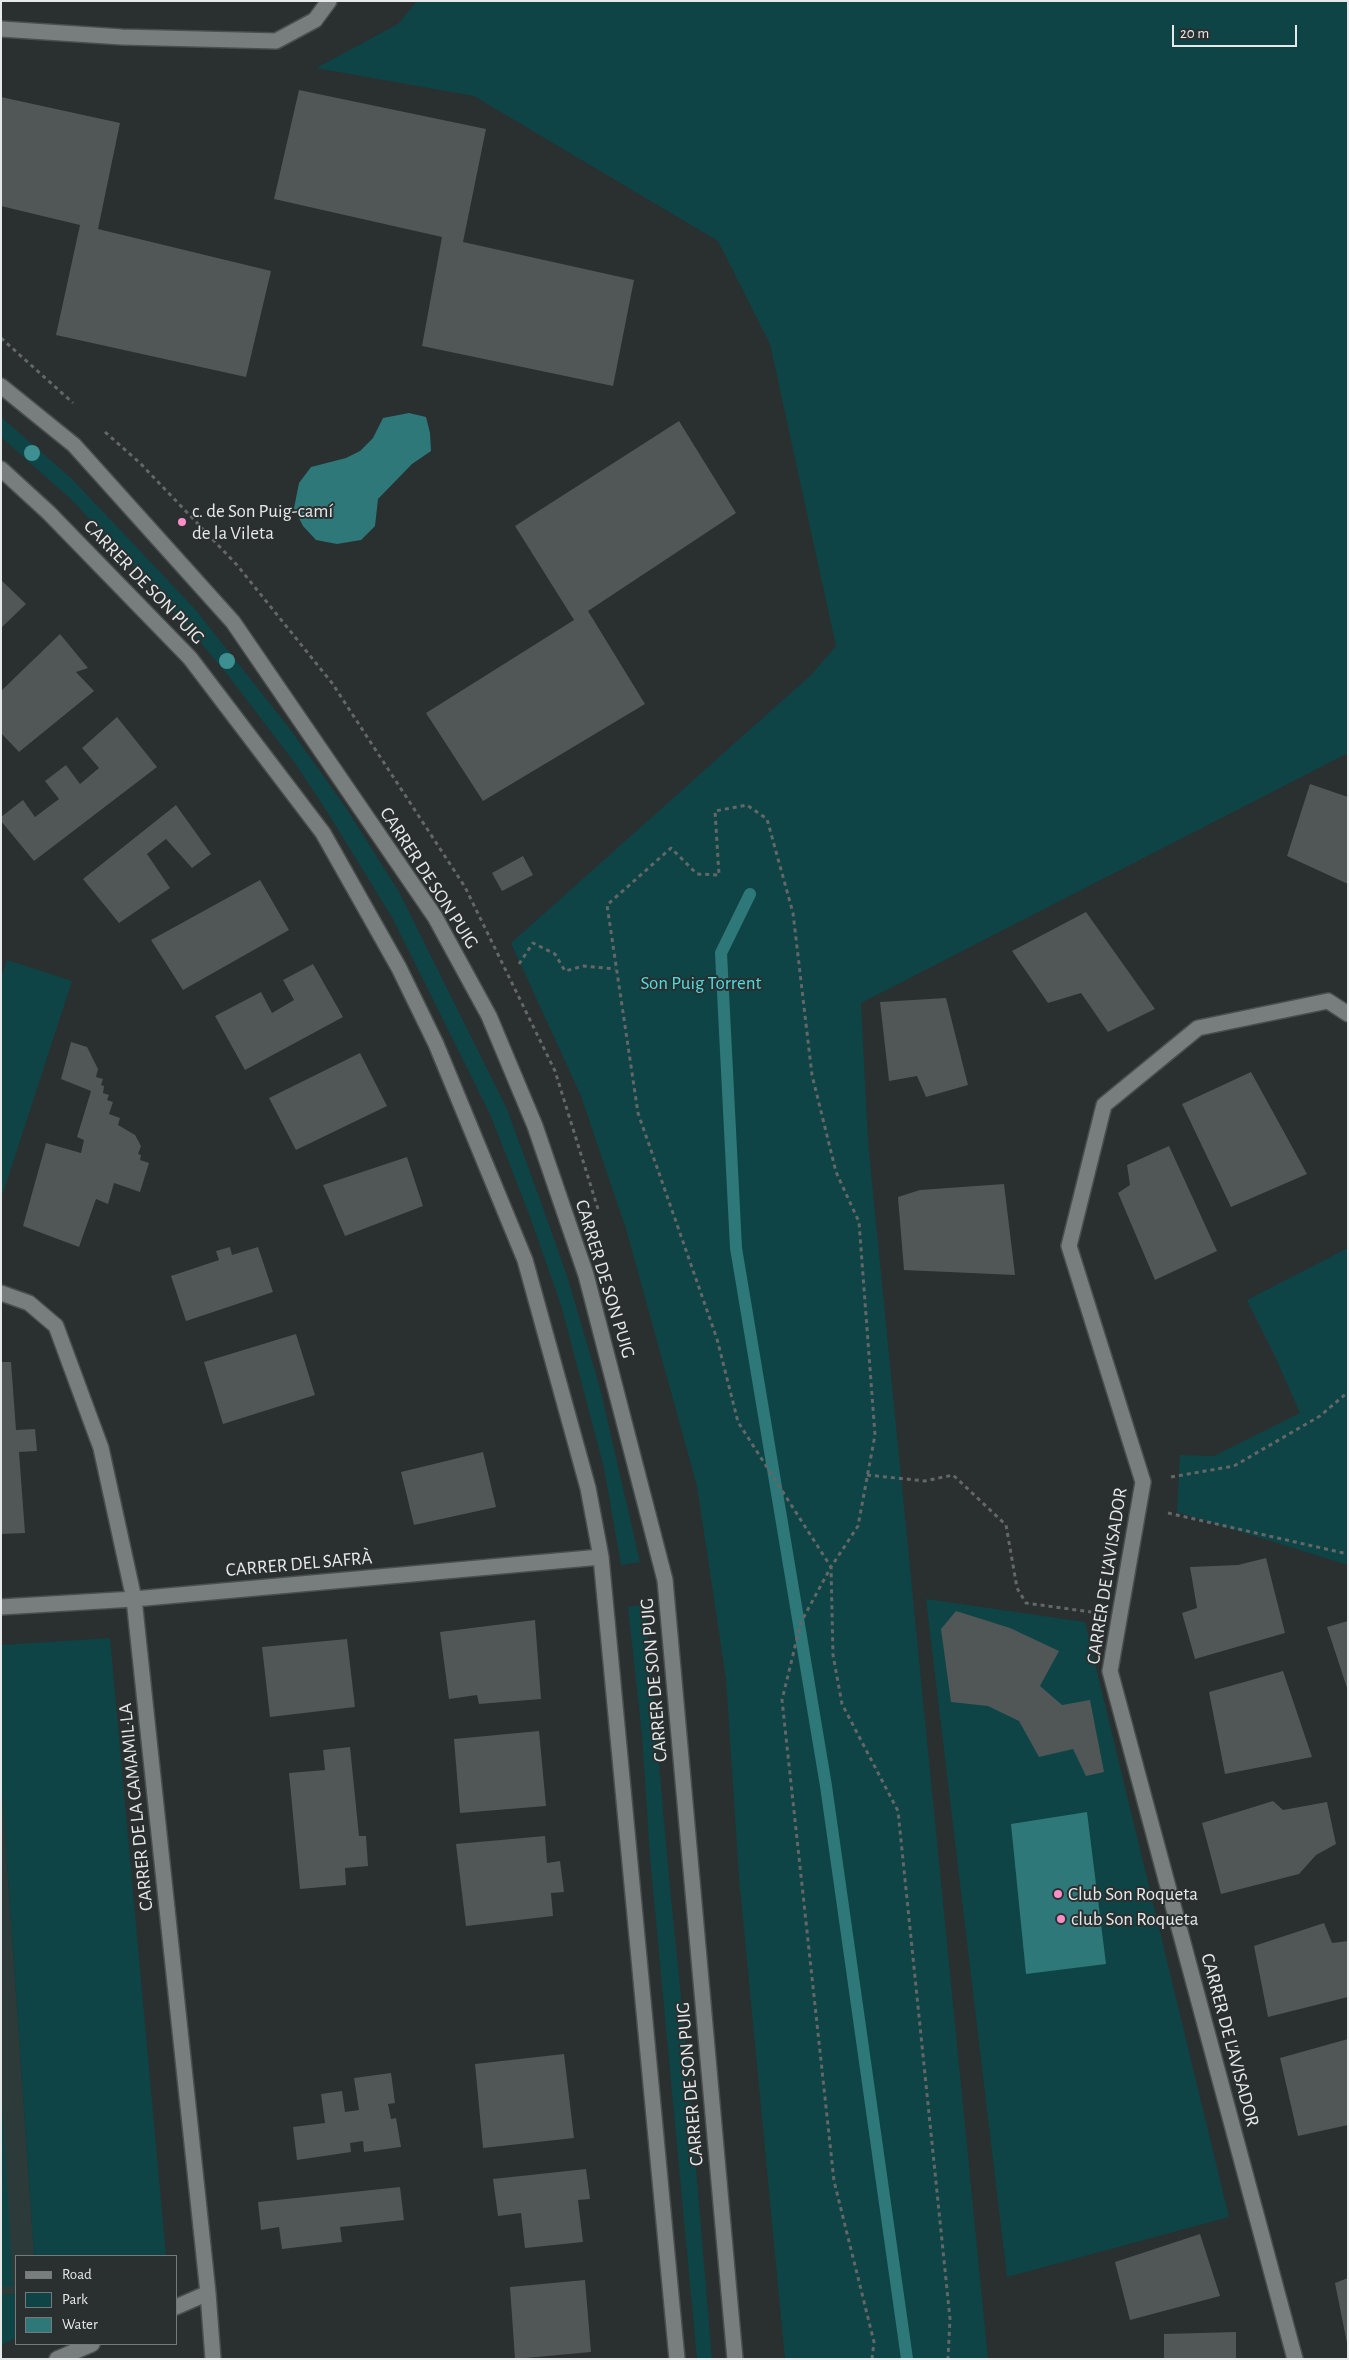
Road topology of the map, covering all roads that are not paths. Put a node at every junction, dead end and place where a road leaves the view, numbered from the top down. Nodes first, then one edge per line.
1 (328, 1) edge
2 (1, 29) edge
3 (1, 386) edge
4 (1, 469) edge
5 (1348, 1014) edge
6 (1, 1293) edge
7 (601, 1557) junction
8 (134, 1599) junction
9 (1, 1607) edge
10 (208, 2293) junction
11 (178, 2306) edge
12 (1284, 2325) junction
13 (90, 2345) edge
14 (57, 2359) edge
15 (213, 2359) edge
16 (677, 2359) edge
17 (735, 2359) edge
18 (1284, 2359) edge
19 (1295, 2359) edge

1 - 2 street
3 - 17 street, CARRER DE SON PUIG
4 - 7 street, CARRER DE SON PUIG
5 - 12 street, CARRER DE L'AVISADOR
6 - 8 street, CARRER DE LA CAMAMIL·LA
7 - 8 street, CARRER DEL SAFRÀ
7 - 16 street, CARRER DE SON PUIG
8 - 9 street, CARRER DEL SAFRÀ
8 - 10 street, CARRER DE LA CAMAMIL·LA
10 - 11 street
10 - 15 street, CARRER DE LA CAMAMIL·LA
12 - 18 street
12 - 19 street
13 - 14 street

